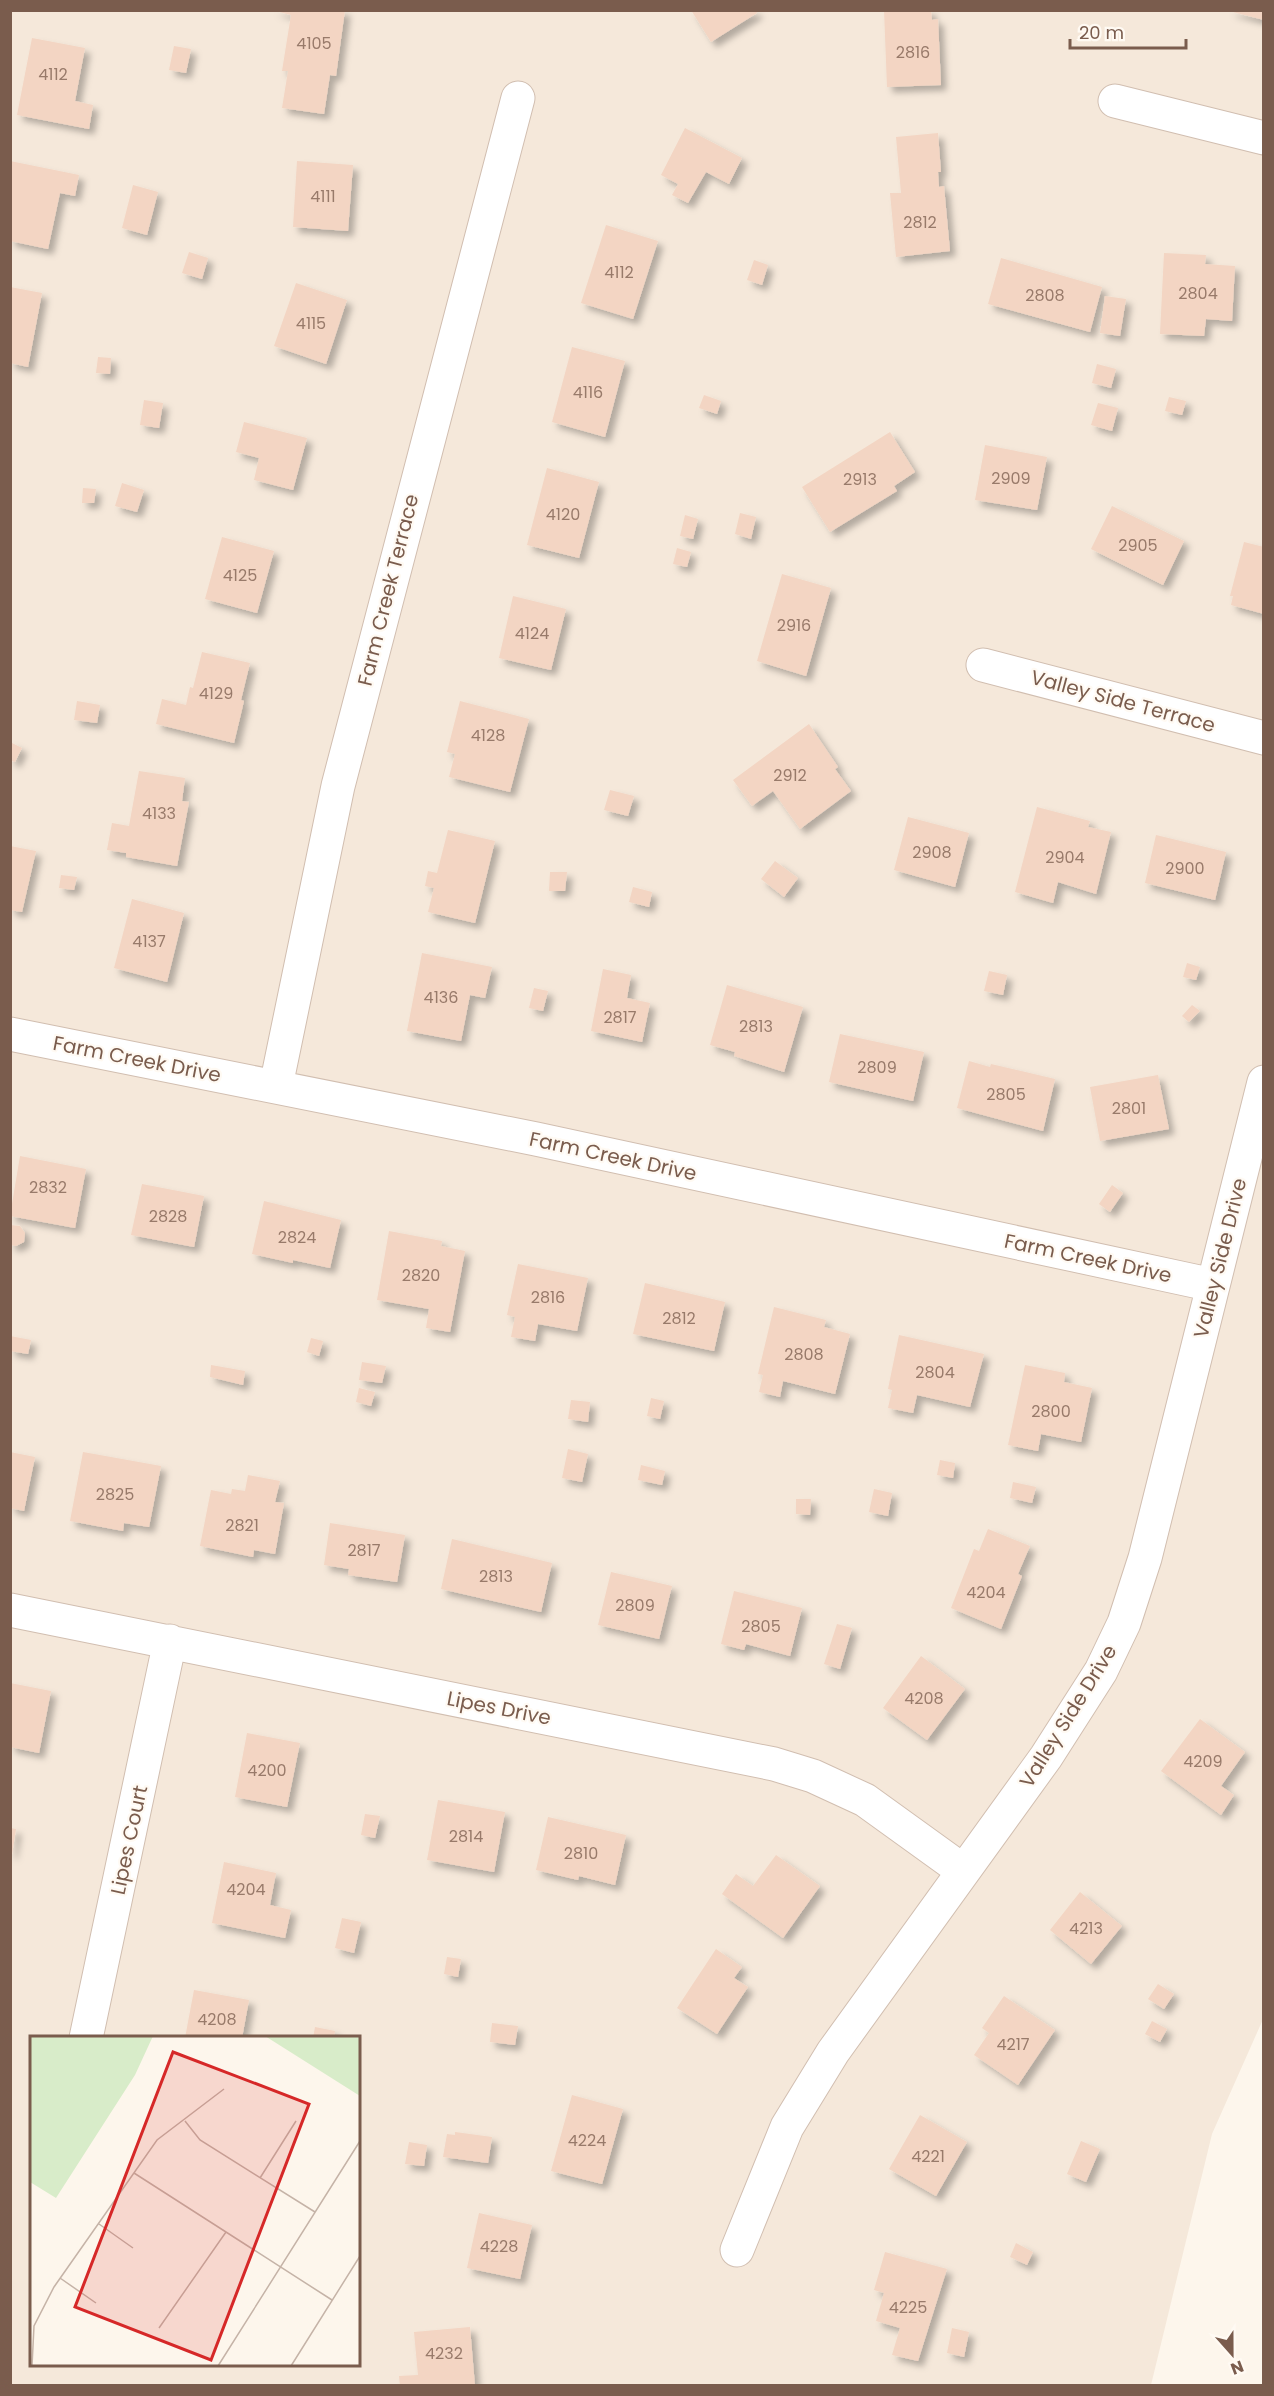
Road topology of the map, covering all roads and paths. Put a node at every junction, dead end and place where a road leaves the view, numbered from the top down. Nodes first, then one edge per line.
1 (518, 98) dead end
2 (1115, 101) dead end
3 (1263, 138) edge
4 (983, 665) dead end
5 (1263, 738) edge
6 (10, 1034) edge
7 (1263, 1082) edge
8 (276, 1086) junction
9 (1214, 1286) junction
10 (10, 1610) edge
11 (170, 1641) junction
12 (962, 1870) junction
13 (86, 2036) edge
14 (737, 2250) dead end

1 - 8 street, Farm Creek Terrace
2 - 3 street
4 - 5 street, Valley Side Terrace
6 - 8 street, Farm Creek Drive
7 - 9 street, Valley Side Drive
8 - 9 street, Farm Creek Drive
9 - 12 street, Valley Side Drive
10 - 11 street, Lipes Drive
11 - 12 street, Lipes Drive
11 - 13 street, Lipes Court
12 - 14 street, Valley Side Drive

